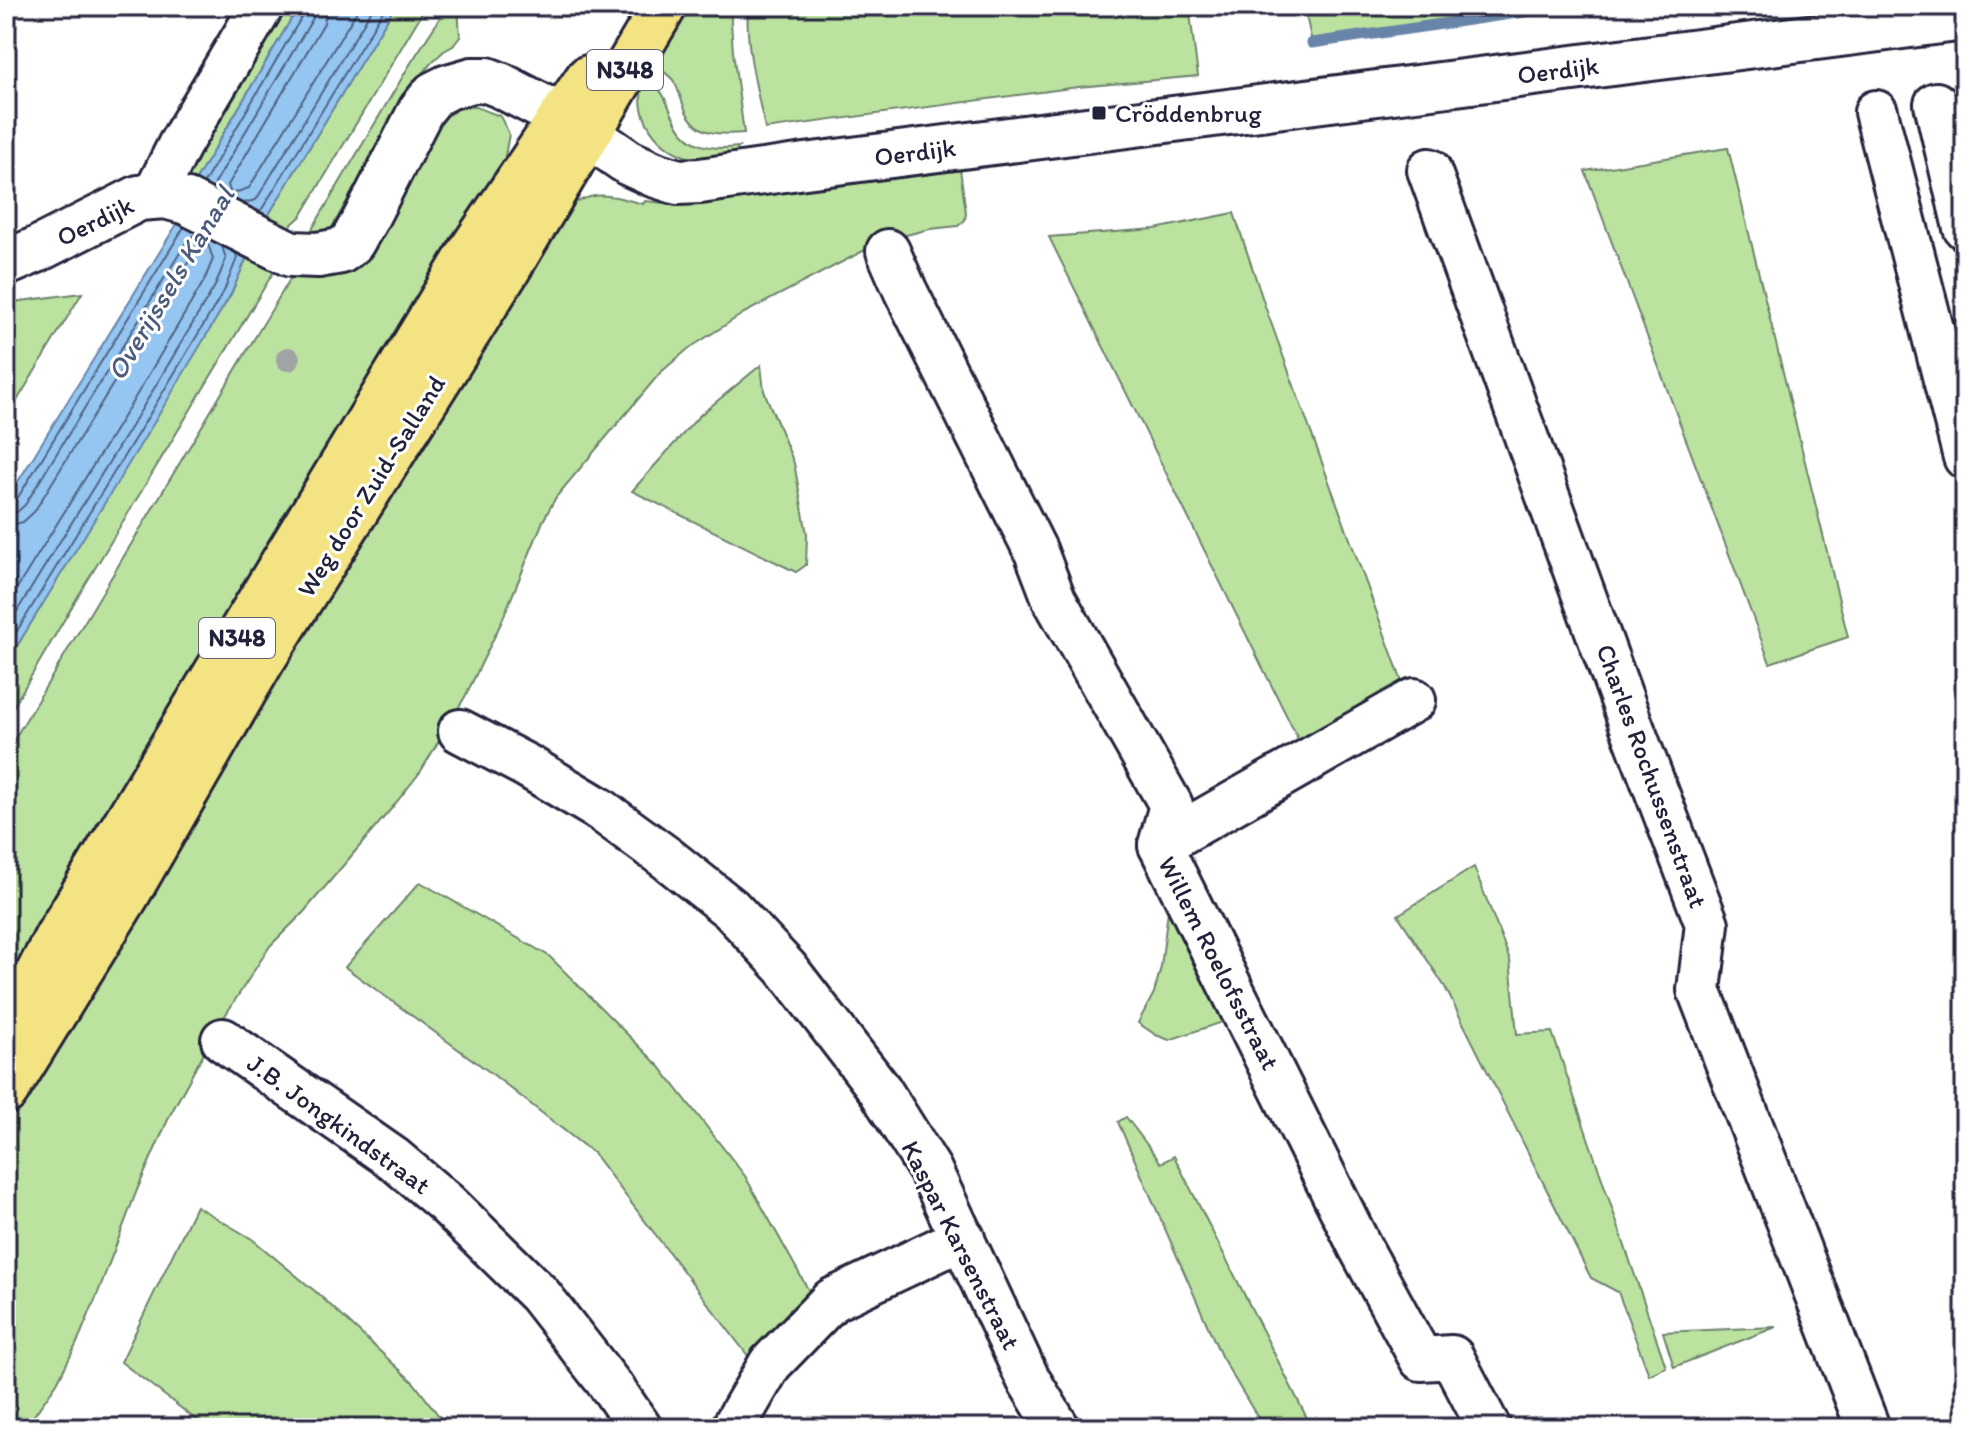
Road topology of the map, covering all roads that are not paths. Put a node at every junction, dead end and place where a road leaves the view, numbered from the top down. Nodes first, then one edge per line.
1 (262, 6) edge
2 (634, 6) edge
3 (664, 6) edge
4 (1965, 18) edge
5 (1936, 104) dead end
6 (1876, 112) dead end
7 (574, 126) junction
8 (1429, 170) dead end
9 (171, 199) junction
10 (1965, 228) edge
11 (888, 251) dead end
12 (6, 263) edge
13 (1965, 457) edge
14 (1414, 700) dead end
15 (460, 731) dead end
16 (1160, 845) junction
17 (6, 1036) edge
18 (223, 1040) dead end
19 (6, 1091) edge
20 (963, 1238) junction
21 (640, 1428) edge
22 (733, 1428) edge
23 (1058, 1428) edge
24 (1489, 1428) edge
25 (1868, 1428) edge

1 - 9 street
2 - 7 main road, Weg door Zuid-Salland / N348
3 - 7 main road, Weg door Zuid-Salland / N348
4 - 7 street, Oerdijk
5 - 10 street
6 - 13 street
7 - 9 street, Oerdijk
7 - 17 main road, Weg door Zuid-Salland / N348
7 - 19 main road, Weg door Zuid-Salland / N348
8 - 25 street, Charles Rochussenstraat
9 - 12 street, Oerdijk
11 - 16 street, Willem Roelofsstraat
14 - 16 street
15 - 20 street, Kaspar Karsenstraat
16 - 24 street, Willem Roelofsstraat
18 - 21 street, J.B. Jongkindstraat
20 - 22 street
20 - 23 street, Kaspar Karsenstraat

